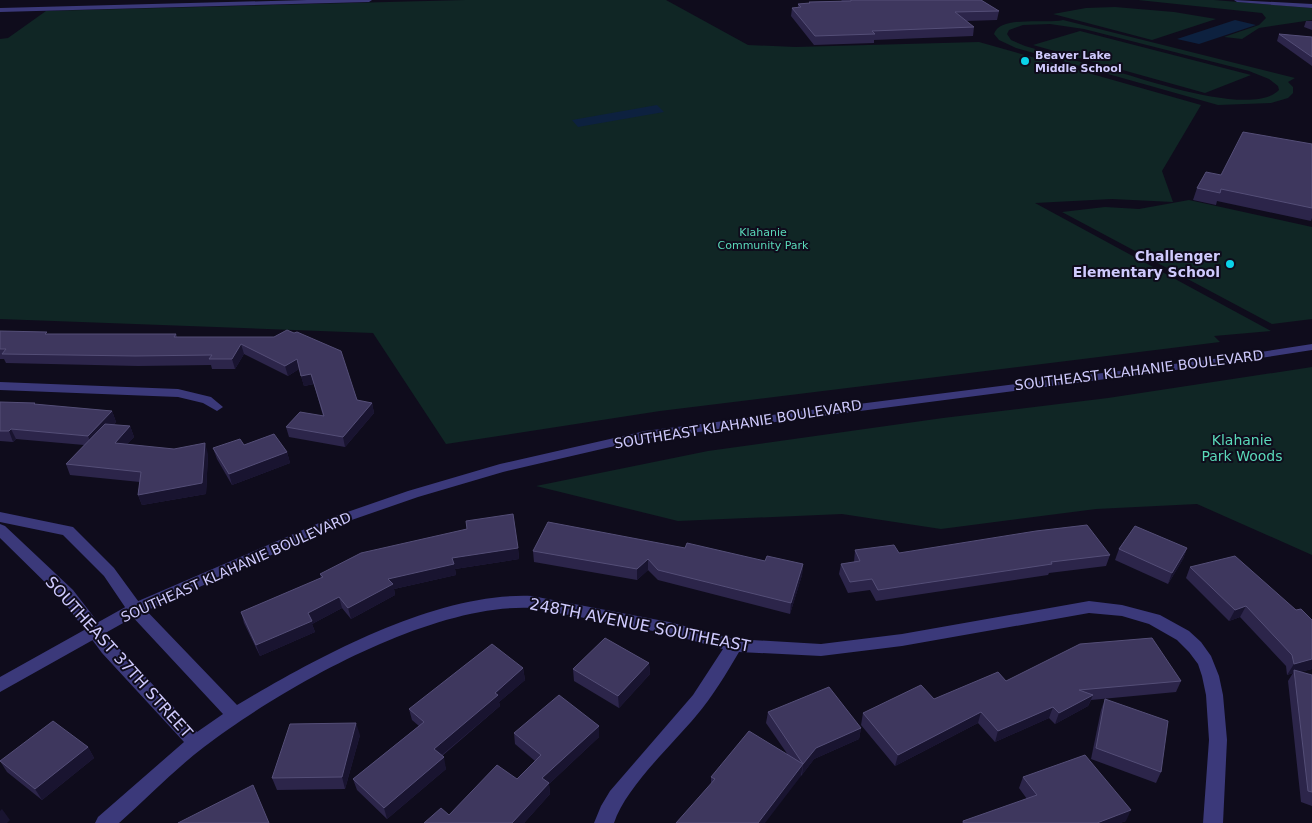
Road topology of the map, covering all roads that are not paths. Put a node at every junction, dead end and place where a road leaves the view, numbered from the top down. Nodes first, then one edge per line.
1 (369, 0) edge
2 (1237, 0) edge
3 (1312, 6) edge
4 (0, 10) edge
5 (1312, 347) edge
6 (0, 386) edge
7 (216, 407) dead end
8 (0, 517) edge
9 (0, 529) edge
10 (135, 608) junction
11 (95, 630) junction
12 (734, 645) junction
13 (0, 685) edge
14 (235, 715) junction
15 (196, 743) junction
16 (105, 823) edge
17 (604, 823) edge
18 (1213, 823) edge

1 - 4 street
2 - 3 street
5 - 10 street, SOUTHEAST KLAHANIE BOULEVARD
6 - 7 street
8 - 10 street
9 - 11 street, SOUTHEAST 37TH STREET
10 - 11 street, SOUTHEAST KLAHANIE BOULEVARD
10 - 14 street
11 - 13 street, SOUTHEAST KLAHANIE BOULEVARD
11 - 15 street, SOUTHEAST 37TH STREET
12 - 14 street, 248TH AVENUE SOUTHEAST
12 - 17 street
12 - 18 street, 248TH AVENUE SOUTHEAST
14 - 15 street, 248TH AVENUE SOUTHEAST
15 - 16 street, 248TH AVENUE SOUTHEAST

